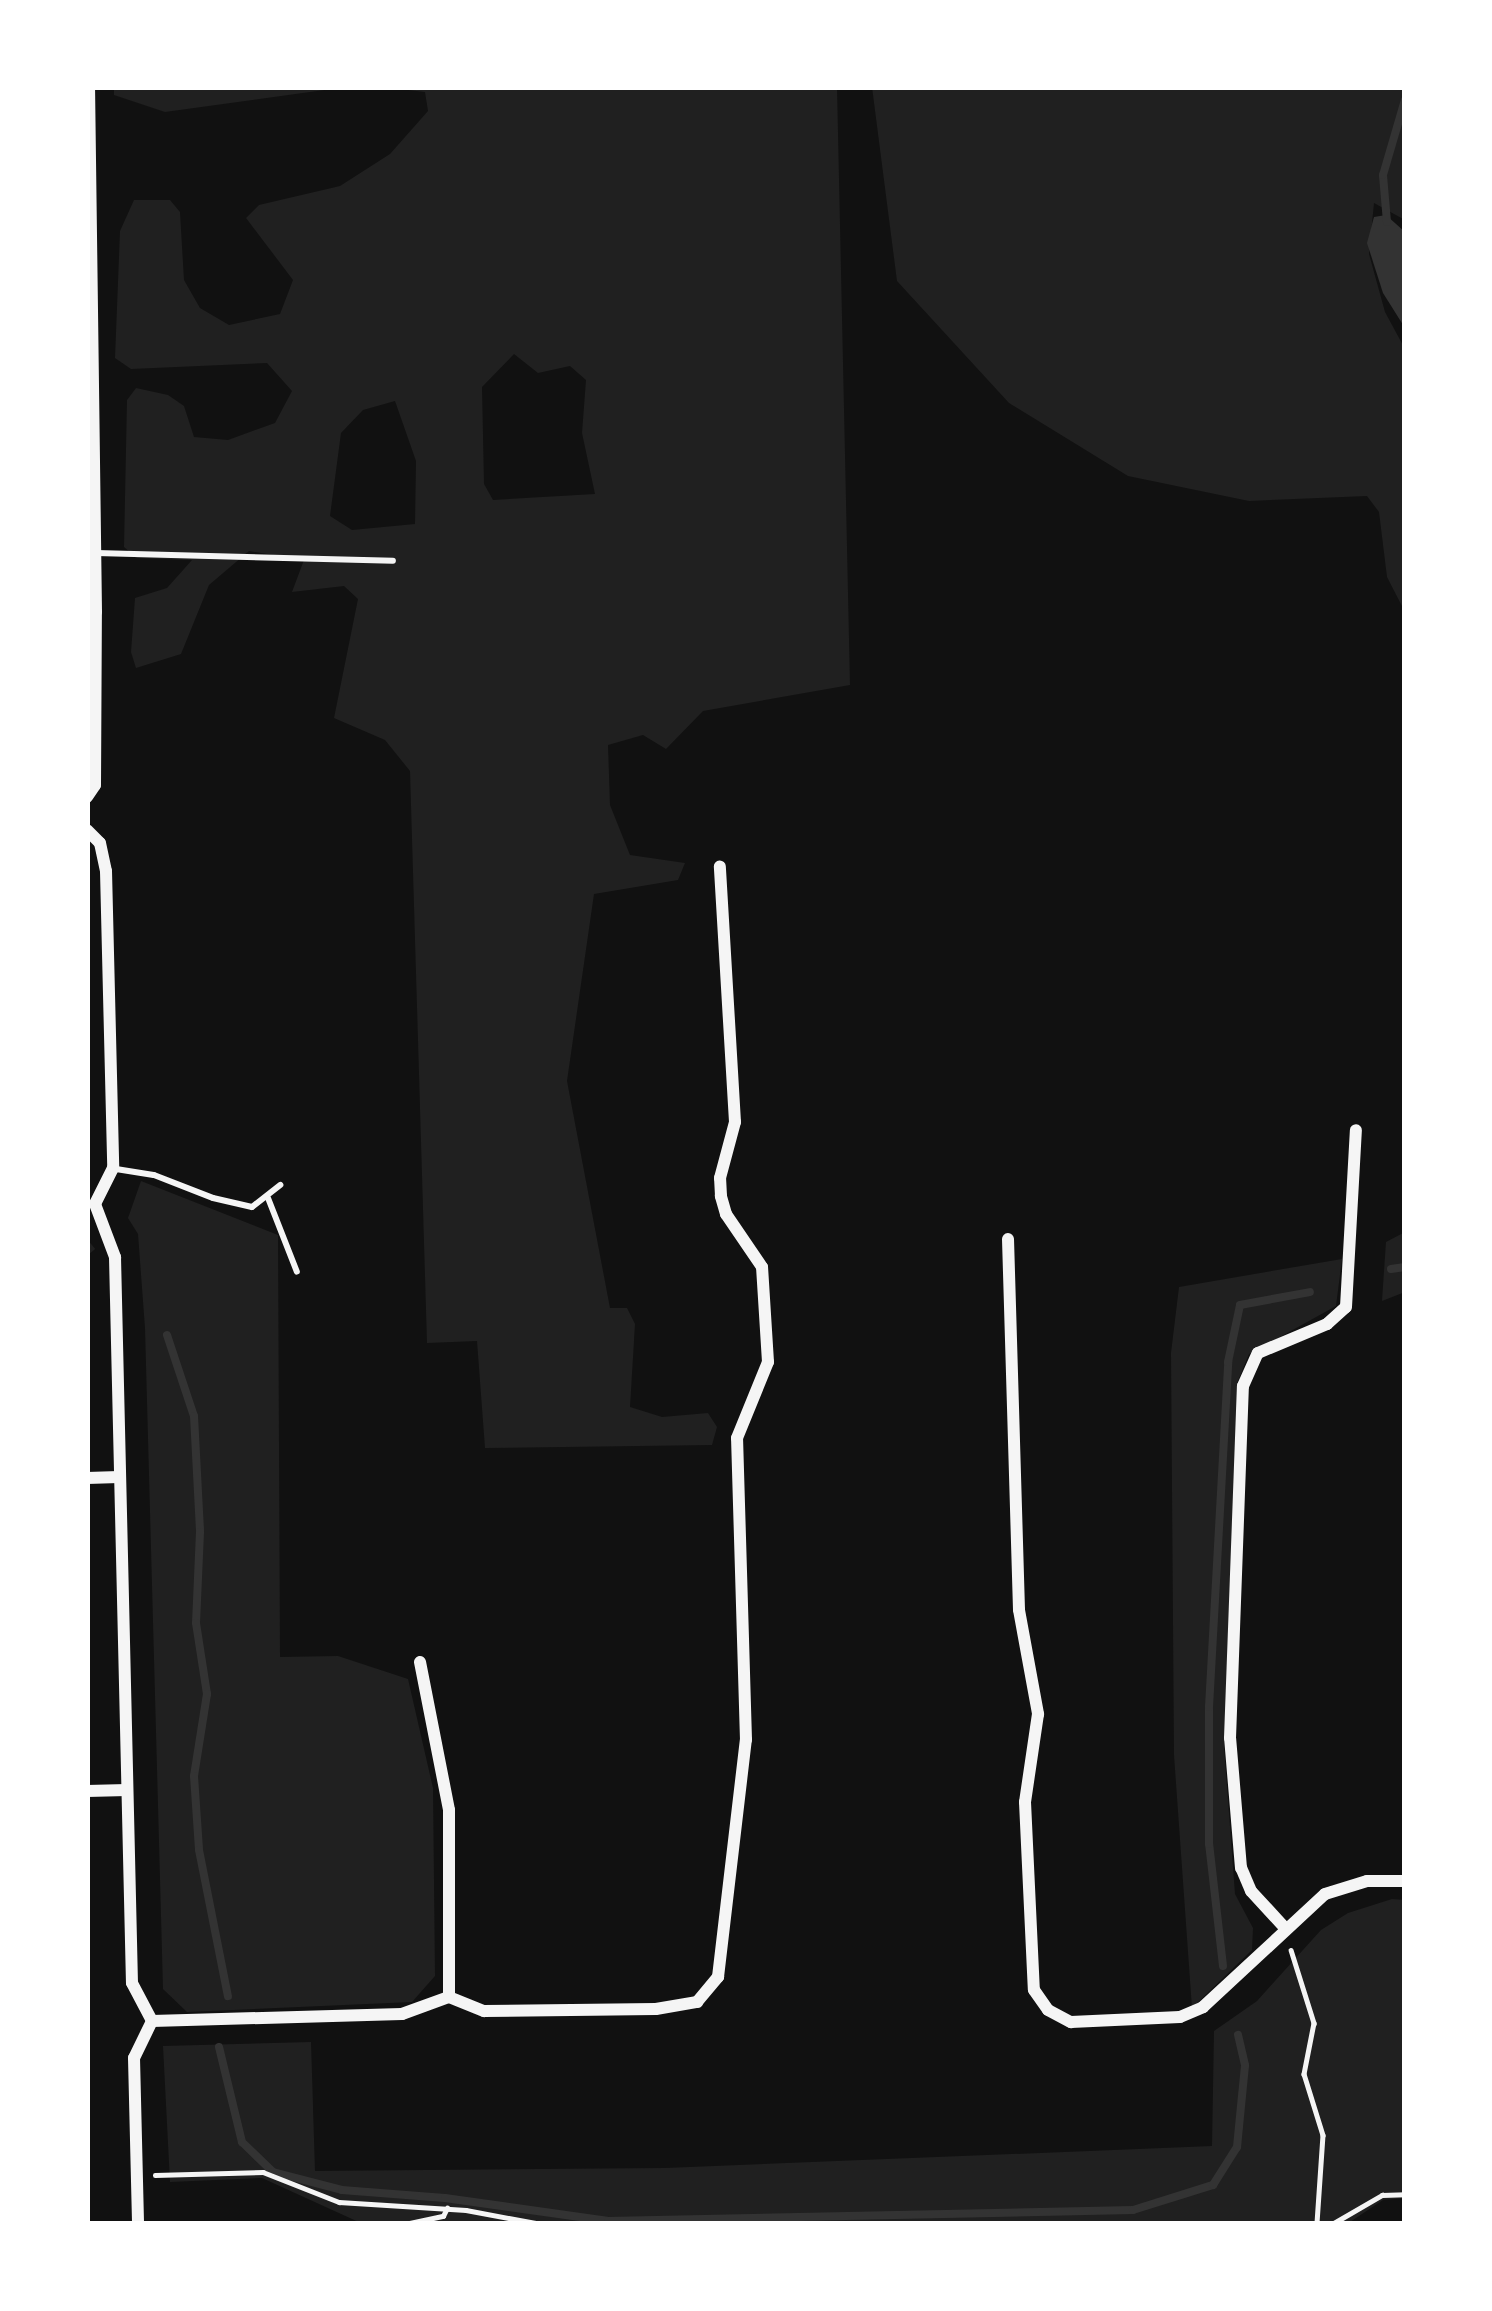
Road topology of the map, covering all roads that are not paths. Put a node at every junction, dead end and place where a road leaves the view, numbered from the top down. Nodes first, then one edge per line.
1 (89, 87) edge
2 (95, 553) junction
3 (392, 561) dead end
4 (87, 796) edge
5 (87, 830) edge
6 (720, 866) dead end
7 (1356, 1130) dead end
8 (113, 1168) junction
9 (280, 1185) dead end
10 (268, 1198) junction
11 (91, 1204) edge
12 (1008, 1239) dead end
13 (297, 1272) dead end
14 (119, 1477) junction
15 (87, 1478) edge
16 (420, 1662) dead end
17 (127, 1790) junction
18 (87, 1791) edge
19 (1405, 1881) edge
20 (1285, 1928) junction
21 (449, 1997) junction
22 (152, 2021) junction
23 (138, 2224) edge

1 - 2 street
2 - 3 lane
2 - 4 street
5 - 8 street
6 - 21 street
7 - 20 street
8 - 10 lane
8 - 11 street
9 - 10 lane
10 - 13 lane
11 - 14 street
12 - 20 street
14 - 15 street
14 - 17 street
16 - 21 street
17 - 18 street
17 - 22 street
19 - 20 street
21 - 22 street
22 - 23 street

